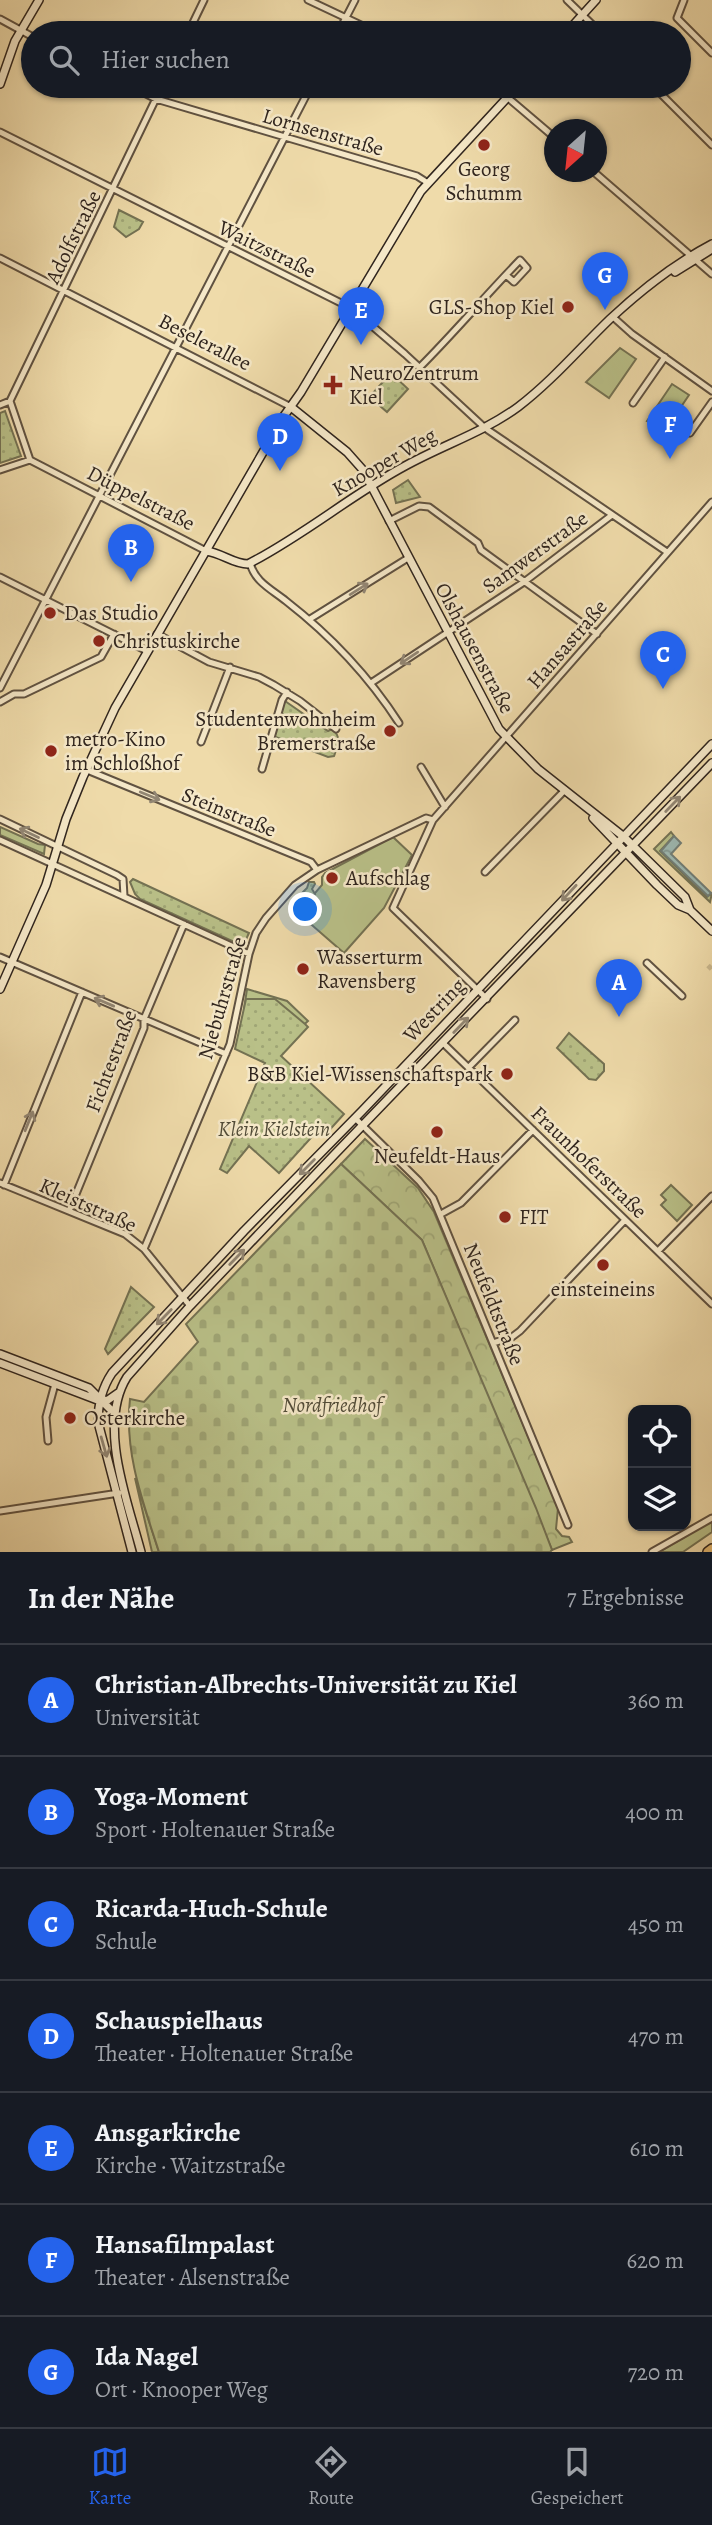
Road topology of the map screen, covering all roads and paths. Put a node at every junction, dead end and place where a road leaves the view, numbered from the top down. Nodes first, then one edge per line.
1 (39, 0) edge
2 (204, 0) edge
3 (309, 0) edge
4 (355, 0) edge
5 (567, 0) edge
6 (596, 0) edge
7 (684, 0) edge
8 (583, 16) junction
9 (346, 18) junction
10 (0, 19) edge
11 (26, 21) edge
12 (194, 21) edge
13 (344, 21) edge
14 (352, 21) edge
15 (578, 21) edge
16 (588, 21) edge
17 (680, 21) edge
18 (21, 30) joint
19 (691, 32) edge
20 (712, 53) edge
21 (0, 84) edge
22 (305, 98) edge
23 (506, 98) edge
24 (508, 98) edge
25 (665, 98) edge
26 (156, 99) joint
27 (544, 128) edge
28 (0, 132) edge
29 (284, 138) junction
30 (712, 145) edge
31 (605, 182) edge
32 (428, 183) junction
33 (113, 190) junction
34 (712, 244) edge
35 (228, 247) junction
36 (712, 249) edge
37 (0, 258) edge
38 (692, 258) junction
39 (712, 274) edge
40 (506, 275) dead end
41 (65, 291) junction
42 (351, 308) junction
43 (613, 317) junction
44 (176, 348) junction
45 (664, 357) junction
46 (420, 367) junction
47 (712, 391) edge
48 (10, 401) junction
49 (712, 402) edge
50 (633, 403) dead end
51 (0, 405) edge
52 (291, 407) junction
53 (485, 428) junction
54 (690, 433) dead end
55 (30, 460) junction
56 (0, 470) edge
57 (373, 486) junction
58 (100, 496) junction
59 (712, 502) edge
60 (612, 515) junction
61 (389, 521) junction
62 (208, 548) junction
63 (667, 552) junction
64 (408, 558) junction
65 (244, 563) junction
66 (0, 577) edge
67 (524, 582) junction
68 (46, 600) junction
69 (310, 619) junction
70 (447, 632) junction
71 (114, 634) junction
72 (157, 634) junction
73 (597, 634) junction
74 (147, 650) junction
75 (230, 667) junction
76 (371, 683) junction
77 (0, 688) edge
78 (286, 692) junction
79 (1, 700) edge
80 (399, 723) dead end
81 (336, 729) dead end
82 (506, 737) junction
83 (201, 742) dead end
84 (712, 744) edge
85 (712, 763) edge
86 (421, 766) dead end
87 (262, 769) dead end
88 (87, 770) junction
89 (565, 790) junction
90 (579, 802) junction
91 (445, 807) junction
92 (0, 820) edge
93 (433, 820) junction
94 (624, 837) junction
95 (0, 840) edge
96 (617, 844) junction
97 (634, 845) junction
98 (58, 846) junction
99 (626, 853) junction
100 (54, 863) junction
101 (317, 870) junction
102 (485, 872) dead end
103 (124, 896) junction
104 (690, 910) junction
105 (184, 924) junction
106 (712, 931) edge
107 (527, 938) junction
108 (536, 947) junction
109 (249, 954) junction
110 (0, 957) edge
111 (12, 962) junction
112 (647, 963) dead end
113 (0, 989) edge
114 (478, 990) junction
115 (82, 992) junction
116 (682, 996) dead end
117 (487, 999) junction
118 (144, 1019) junction
119 (515, 1020) dead end
120 (443, 1043) junction
121 (226, 1054) junction
122 (469, 1068) junction
123 (355, 1118) junction
124 (362, 1126) junction
125 (533, 1130) junction
126 (2, 1184) edge
127 (712, 1196) edge
128 (69, 1211) junction
129 (441, 1214) junction
130 (625, 1220) junction
131 (144, 1249) junction
132 (658, 1251) junction
133 (182, 1298) junction
134 (712, 1304) edge
135 (190, 1306) junction
136 (494, 1343) junction
137 (0, 1354) edge
138 (0, 1363) edge
139 (55, 1384) junction
140 (104, 1384) junction
141 (89, 1388) junction
142 (119, 1393) junction
143 (100, 1401) junction
144 (114, 1413) junction
145 (48, 1441) dead end
146 (121, 1492) junction
147 (0, 1511) edge
148 (712, 1518) edge
149 (568, 1525) dead end
150 (132, 1552) edge
151 (141, 1552) edge
152 (652, 1552) edge

1 - 11 main road
2 - 12 street
3 - 9 street
4 - 9 street
5 - 8 street
6 - 8 main road
7 - 17 street
8 - 15 main road
8 - 16 street
9 - 13 street
9 - 14 street
10 - 18 street
18 - 21 main road
19 - 20 street
22 - 29 street
23 - 32 main road
24 - 27 street
25 - 30 street
26 - 29 street, Lornsenstraße
26 - 33 street, Adolfstraße
28 - 33 street, Waitzstraße
29 - 32 street, Lornsenstraße
29 - 35 street
31 - 38 street
32 - 42 main road
33 - 35 street, Waitzstraße
33 - 41 street, Adolfstraße
34 - 38 main road, Knooper Weg
35 - 42 street, Waitzstraße
35 - 44 street
36 - 38 main road, Knooper Weg
37 - 41 street, Beselerallee
38 - 39 street
38 - 43 main road, Knooper Weg
40 - 46 street
41 - 44 street, Beselerallee
41 - 48 street, Adolfstraße
42 - 46 street, Waitzstraße
42 - 52 main road
43 - 45 street
43 - 53 main road, Knooper Weg
44 - 52 street, Beselerallee
44 - 58 street
45 - 47 street
45 - 50 street
46 - 53 street, Waitzstraße
48 - 51 street
48 - 55 street
49 - 54 street
52 - 57 main road, Beselerallee
52 - 62 main road
53 - 57 main road, Knooper Weg
53 - 60 street, Waitzstraße
55 - 56 street
55 - 58 street, Düppelstraße
57 - 61 main road, Olshausenstraße
57 - 65 main road, Knooper Weg
58 - 62 street, Düppelstraße
58 - 68 street
59 - 63 street, Hansastraße
60 - 63 street, Waitzstraße
60 - 67 street, Samwerstraße
61 - 64 main road, Olshausenstraße
61 - 67 street
62 - 65 main road, Düppelstraße
62 - 72 main road
63 - 73 street, Hansastraße
69 -> 64 street
64 - 70 main road, Olshausenstraße
65 - 69 street
66 - 68 street
67 - 70 street, Samwerstraße
67 - 73 street
68 - 71 street
68 - 77 street
69 - 76 street
70 -> 76 street, Samwerstraße
70 - 82 main road, Olshausenstraße
71 - 74 street
71 - 79 street
72 - 74 main road
72 - 75 street
73 - 82 street, Hansastraße
74 - 88 main road
75 - 78 street
75 - 83 street
76 - 80 street
78 - 81 street
78 - 87 street
82 - 89 main road, Olshausenstraße
82 - 91 street, Hansastraße
84 - 94 main road, Westring
97 -> 85 main road, Westring
86 - 91 street
88 - 98 main road
88 -> 101 street, Steinstraße
89 - 90 main road, Olshausenstraße
89 - 102 street
90 - 94 main road, Olshausenstraße
90 - 96 main road, Olshausenstraße
91 - 93 street
98 -> 92 street
93 - 101 street, Niebuhrstraße
93 - 114 street
94 - 96 main road, Westring
94 - 97 main road, Olshausenstraße
95 - 100 street
96 - 99 main road, Olshausenstraße
96 -> 107 main road, Westring
97 - 99 main road, Westring
97 - 104 main road, Olshausenstraße
98 - 100 main road
98 - 103 street
99 - 104 main road, Olshausenstraße
99 - 108 main road, Westring
100 - 103 street
100 - 111 main road
101 - 109 street, Niebuhrstraße
103 - 105 street
104 - 106 main road, Olshausenstraße
105 - 109 street
105 - 118 street, Fichtestraße
107 - 108 street
107 - 114 main road, Westring
108 - 117 main road, Westring
109 - 121 street, Niebuhrstraße
110 - 111 street
111 - 113 main road
111 - 115 street
112 - 116 street
114 - 117 street
114 - 123 main road, Westring
118 -> 115 street
126 -> 115 street
120 -> 117 main road, Westring
118 - 121 street
118 - 128 street, Fichtestraße
119 - 122 street
120 - 122 street, Fraunhoferstraße
120 - 124 main road, Westring
121 - 131 street, Niebuhrstraße
122 - 125 street, Fraunhoferstraße
123 - 124 street, Neufeldtstraße
123 -> 133 main road, Westring
124 - 129 street, Neufeldtstraße
135 -> 124 main road, Westring
125 - 129 street
125 - 130 street, Fraunhoferstraße
126 - 128 street, Kleiststraße
127 - 132 street
128 - 131 street, Kleiststraße
129 - 136 street, Neufeldtstraße
130 - 132 street, Fraunhoferstraße
130 - 136 street
131 - 133 street, Kleiststraße
132 - 134 street, Fraunhoferstraße
133 - 135 street
133 -> 140 main road, Westring
135 - 142 main road, Westring
136 - 149 street, Neufeldtstraße
137 - 141 main road
138 - 139 main road
139 - 143 main road
139 - 145 street
140 - 141 main road
140 - 143 main road, Westring
141 - 143 main road
142 - 143 main road
142 - 144 main road, Westring
143 - 144 main road
143 -> 146 main road, Westring
144 - 146 main road, Westring
146 - 147 street
146 - 150 main road, Westring
146 - 151 main road, Westring
148 - 152 street

